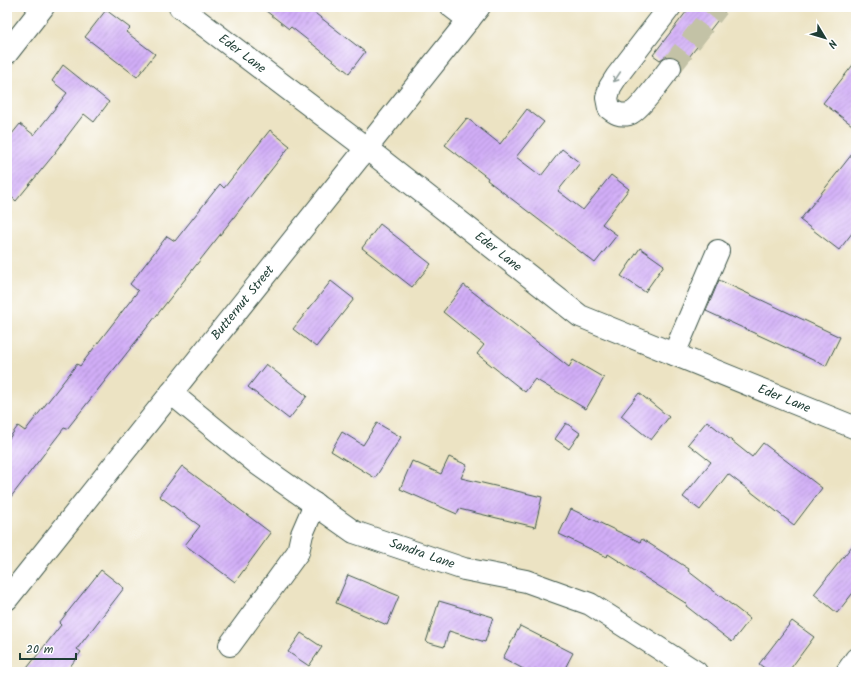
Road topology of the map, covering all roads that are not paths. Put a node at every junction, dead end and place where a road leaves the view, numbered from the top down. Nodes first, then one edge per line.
1 (43, 7) edge
2 (180, 7) edge
3 (670, 7) edge
4 (466, 11) edge
5 (7, 53) edge
6 (670, 68) tunnel mouth
7 (366, 148) junction
8 (718, 251) dead end
9 (674, 354) junction
10 (171, 393) junction
11 (856, 428) edge
12 (315, 504) junction
13 (7, 599) edge
14 (230, 645) dead end
15 (856, 660) edge
16 (696, 672) edge
17 (846, 672) edge

1 - 5 street
2 - 7 street, Eder Lane
3 -> 6 street
4 - 7 street, Butternut Street
7 - 9 street, Eder Lane
7 - 10 street, Butternut Street
8 - 9 street
9 - 11 street, Eder Lane
10 - 12 street, Sandra Lane
10 - 13 street, Butternut Street
12 - 14 street
12 - 16 street, Sandra Lane
15 - 17 street

